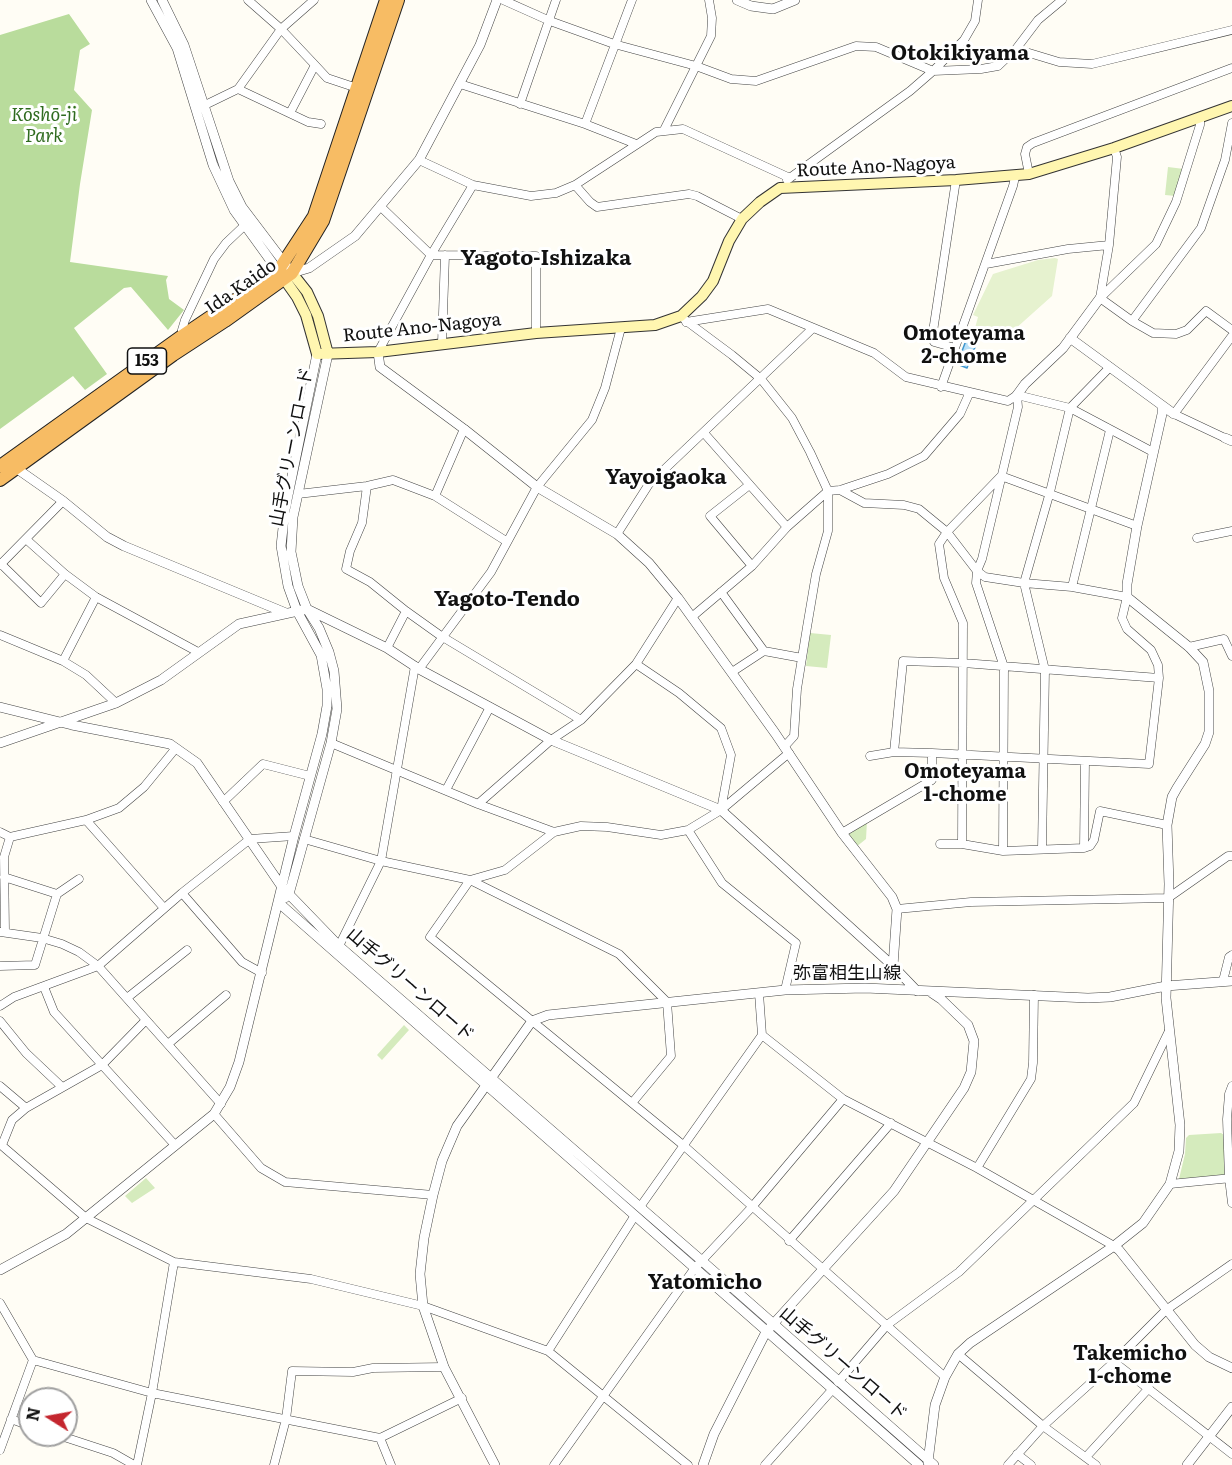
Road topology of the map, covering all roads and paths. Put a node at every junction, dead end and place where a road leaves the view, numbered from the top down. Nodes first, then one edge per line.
1 (151, 0) edge
2 (162, 0) edge
3 (248, 0) edge
4 (314, 0) edge
5 (497, 0) edge
6 (503, 0) edge
7 (556, 0) edge
8 (632, 0) edge
9 (709, 0) edge
10 (737, 0) edge
11 (795, 0) edge
12 (978, 0) edge
13 (1062, 0) edge
14 (393, 1) edge
15 (550, 21) junction
16 (281, 28) junction
17 (1232, 30) edge
18 (614, 44) junction
19 (1016, 49) junction
20 (315, 65) junction
21 (696, 66) junction
22 (1232, 68) edge
23 (933, 71) junction
24 (459, 84) junction
25 (357, 88) junction
26 (238, 89) junction
27 (520, 104) junction
28 (203, 106) junction
29 (1232, 106) edge
30 (290, 113) junction
31 (1200, 117) junction
32 (1232, 123) edge
33 (321, 124) dead end
34 (585, 124) junction
35 (664, 130) junction
36 (636, 144) junction
37 (1114, 148) junction
38 (419, 160) junction
39 (1029, 174) junction
40 (1015, 177) junction
41 (790, 178) junction
42 (956, 180) junction
43 (474, 185) junction
44 (574, 185) junction
45 (780, 188) junction
46 (380, 206) junction
47 (742, 219) junction
48 (245, 225) junction
49 (1109, 244) junction
50 (431, 255) junction
51 (445, 255) junction
52 (986, 264) junction
53 (285, 272) junction
54 (1100, 298) junction
55 (683, 319) junction
56 (1132, 321) junction
57 (621, 328) junction
58 (813, 328) junction
59 (1232, 330) edge
60 (536, 333) junction
61 (182, 336) junction
62 (1232, 336) edge
63 (1070, 338) junction
64 (442, 343) junction
65 (955, 348) junction
66 (378, 352) junction
67 (322, 354) junction
68 (1110, 367) junction
69 (760, 379) junction
70 (941, 387) junction
71 (969, 394) junction
72 (1017, 395) junction
73 (1161, 406) junction
74 (1070, 408) junction
75 (1174, 414) junction
76 (465, 429) junction
77 (1110, 430) junction
78 (704, 434) junction
79 (1228, 439) edge
80 (1153, 452) junction
81 (8, 465) edge
82 (1001, 476) junction
83 (0, 480) edge
84 (367, 486) junction
85 (748, 486) junction
86 (537, 487) junction
87 (840, 490) junction
88 (828, 491) junction
89 (298, 494) junction
90 (1050, 494) junction
91 (435, 496) junction
92 (63, 501) junction
93 (1092, 510) junction
94 (1137, 526) junction
95 (787, 527) junction
96 (1232, 531) edge
97 (947, 532) junction
98 (617, 534) junction
99 (1197, 538) dead end
100 (27, 540) junction
101 (506, 542) junction
102 (0, 565) edge
103 (752, 566) junction
104 (977, 571) junction
105 (65, 574) junction
106 (1024, 584) junction
107 (1072, 586) junction
108 (721, 592) junction
109 (96, 597) junction
110 (1127, 597) junction
111 (678, 598) junction
112 (302, 610) junction
113 (406, 611) junction
114 (286, 613) junction
115 (693, 616) junction
116 (0, 635) edge
117 (441, 636) junction
118 (1189, 646) junction
119 (387, 648) junction
120 (764, 651) junction
121 (198, 652) junction
122 (1232, 656) edge
123 (802, 657) junction
124 (63, 661) junction
125 (963, 663) junction
126 (636, 664) junction
127 (1004, 667) junction
128 (417, 668) junction
129 (1045, 670) junction
130 (732, 672) junction
131 (1159, 678) junction
132 (116, 703) junction
133 (0, 707) edge
134 (490, 707) junction
135 (581, 720) junction
136 (59, 722) junction
137 (551, 741) junction
138 (0, 743) edge
139 (331, 743) junction
140 (176, 748) junction
141 (786, 750) junction
142 (894, 752) junction
143 (932, 753) junction
144 (962, 755) junction
145 (870, 756) dead end
146 (1002, 757) junction
147 (1044, 759) junction
148 (1085, 761) junction
149 (397, 769) junction
150 (310, 776) junction
151 (446, 790) junction
152 (223, 802) junction
153 (478, 804) junction
154 (721, 810) junction
155 (86, 820) junction
156 (1167, 825) junction
157 (688, 830) junction
158 (0, 832) edge
159 (554, 832) junction
160 (842, 833) junction
161 (294, 836) junction
162 (10, 837) junction
163 (304, 838) junction
164 (250, 839) junction
165 (940, 844) dead end
166 (962, 844) junction
167 (1042, 848) junction
168 (1084, 848) junction
169 (1003, 851) junction
170 (1232, 856) edge
171 (381, 861) junction
172 (4, 877) junction
173 (79, 879) dead end
174 (470, 880) junction
175 (285, 890) junction
176 (182, 893) junction
177 (57, 894) junction
178 (1168, 898) junction
179 (279, 903) junction
180 (164, 908) junction
181 (897, 909) junction
182 (2, 932) edge
183 (42, 938) junction
184 (339, 946) junction
185 (187, 950) dead end
186 (1232, 955) edge
187 (98, 966) junction
188 (893, 966) junction
189 (2, 968) edge
190 (262, 974) junction
191 (1227, 981) edge
192 (1166, 986) junction
193 (44, 987) junction
194 (784, 990) junction
195 (917, 991) junction
196 (930, 992) junction
197 (759, 993) junction
198 (226, 995) dead end
199 (1034, 995) junction
200 (127, 998) junction
201 (667, 1002) junction
202 (0, 1005) edge
203 (146, 1020) junction
204 (0, 1021) edge
205 (532, 1021) junction
206 (1169, 1031) junction
207 (762, 1035) junction
208 (168, 1044) junction
209 (102, 1065) junction
210 (489, 1082) junction
211 (0, 1086) edge
212 (1232, 1086) edge
213 (62, 1087) junction
214 (843, 1099) junction
215 (632, 1103) junction
216 (220, 1104) junction
217 (26, 1108) junction
218 (214, 1114) junction
219 (891, 1124) junction
220 (926, 1143) junction
221 (1, 1144) edge
222 (174, 1144) junction
223 (683, 1145) junction
224 (977, 1168) junction
225 (1231, 1178) edge
226 (1170, 1185) junction
227 (433, 1194) junction
228 (1032, 1201) junction
229 (1232, 1203) edge
230 (639, 1207) junction
231 (752, 1207) junction
232 (634, 1216) junction
233 (86, 1218) junction
234 (789, 1241) junction
235 (1114, 1246) junction
236 (701, 1260) junction
237 (174, 1262) junction
238 (1232, 1264) edge
239 (694, 1269) junction
240 (0, 1270) edge
241 (822, 1270) junction
242 (0, 1303) edge
243 (423, 1306) junction
244 (1166, 1310) junction
245 (886, 1324) junction
246 (769, 1328) junction
247 (548, 1351) junction
248 (958, 1354) junction
249 (33, 1360) junction
250 (1114, 1362) junction
251 (444, 1367) junction
252 (1232, 1368) edge
253 (945, 1377) junction
254 (835, 1386) junction
255 (1149, 1388) junction
256 (152, 1393) junction
257 (604, 1396) junction
258 (462, 1398) junction
259 (1232, 1407) edge
260 (11, 1419) junction
261 (286, 1419) junction
262 (18, 1422) edge
263 (1043, 1426) junction
264 (1210, 1436) junction
265 (380, 1438) junction
266 (78, 1442) edge
267 (0, 1450) edge
268 (1017, 1454) junction
269 (1232, 1454) edge
270 (1086, 1457) junction
271 (927, 1464) edge
272 (135, 1465) edge
273 (274, 1465) edge
274 (391, 1465) edge
275 (495, 1465) edge
276 (554, 1465) edge
277 (688, 1465) edge
278 (703, 1465) edge
279 (765, 1465) edge
280 (1008, 1465) edge
281 (1031, 1465) edge
282 (1096, 1465) edge
283 (1187, 1465) edge

1 - 48 street
2 - 28 street
3 - 16 street
4 - 16 street
5 - 24 street
6 - 15 street
7 - 15 street
8 - 18 street
9 - 21 street
10 - 11 street
12 - 23 street
13 - 19 street
14 - 25 highway, Ida Kaido / 153
14 - 53 highway, Ida Kaido / 153
15 - 18 street
15 - 27 street
16 - 20 street
16 - 26 street
17 - 19 street
18 - 21 street
18 - 34 street
19 - 23 street
20 - 25 street
20 - 30 street
21 - 23 street
21 - 35 street
22 - 39 street
23 - 41 street
24 - 27 street
24 - 38 street
25 - 53 highway, Ida Kaido / 153
26 - 28 street
26 - 30 street
27 - 34 street
28 - 53 street
29 - 31 main road, Route Ano-Nagoya
30 - 33 street
31 - 37 main road, Route Ano-Nagoya
31 - 54 street
32 - 56 street
34 - 36 street
35 - 36 street
35 - 41 street
36 - 44 street
37 - 39 main road, Route Ano-Nagoya
37 - 49 street
38 - 43 street
38 - 46 street
39 - 40 main road, Route Ano-Nagoya
40 - 42 main road, Route Ano-Nagoya
40 - 52 street
41 - 45 street
42 - 45 main road, Route Ano-Nagoya
42 - 65 street
43 - 44 street
43 - 50 street
44 - 47 street
45 - 47 main road, Route Ano-Nagoya
46 - 50 street
46 - 53 street
47 - 55 main road, Route Ano-Nagoya
48 - 53 street
48 - 61 street
49 - 52 street
49 - 54 street
50 - 51 street
50 - 66 street
51 - 60 street
51 - 64 street
52 - 65 street
53 - 61 highway, Ida Kaido / 153
53 - 67 main road, Route Ano-Nagoya
53 - 81 highway, Ida Kaido / 153
54 - 56 street
54 - 63 street
55 - 57 main road, Route Ano-Nagoya
55 - 58 street
55 - 69 street
56 - 59 street
57 - 60 main road, Route Ano-Nagoya
57 - 86 street
58 - 69 street
58 - 70 street
60 - 64 main road, Route Ano-Nagoya
61 - 81 highway, Ida Kaido / 153
62 - 75 street
63 - 68 street
63 - 72 street
64 - 66 main road, Route Ano-Nagoya
65 - 70 street
66 - 67 main road, Route Ano-Nagoya
66 - 76 street
67 - 89 street, 山手グリーンロード
67 - 112 street, 山手グリーンロード
68 - 73 street
68 - 74 street
69 - 78 street
69 - 88 street
70 - 71 street
71 - 72 street
71 - 87 street
72 - 74 street
72 - 82 street
73 - 75 street
73 - 80 street
74 - 77 street
74 - 90 street
75 - 79 street
76 - 86 street
76 - 91 street
77 - 80 street
77 - 93 street
78 - 85 street
78 - 98 street
80 - 94 street
81 - 83 highway, Ida Kaido / 153
81 - 92 street
82 - 90 street
82 - 97 street
82 - 104 street
84 - 89 street
84 - 91 street
84 - 113 street
85 - 95 street
85 - 103 street
86 - 98 street
86 - 101 street
87 - 88 street
87 - 97 street
88 - 95 street
88 - 123 street
89 - 112 street, 山手グリーンロード
90 - 93 street
90 - 106 street
91 - 101 street
92 - 100 street
92 - 114 street
93 - 94 street
93 - 107 street
94 - 110 street
95 - 103 street
96 - 99 street
97 - 104 street
97 - 125 street
98 - 111 street
100 - 102 street
100 - 105 street
101 - 117 street
102 - 105 street
103 - 108 street
104 - 106 street
104 - 127 street
105 - 109 street
106 - 107 street
106 - 129 street
107 - 110 street
108 - 115 street
108 - 120 street
109 - 121 street
109 - 124 street
110 - 118 street
110 - 131 street
111 - 115 street
111 - 126 street
112 - 114 street
112 - 119 street
112 - 139 street, 山手グリーンロード
112 - 150 street, 山手グリーンロード
113 - 117 street
113 - 119 street
114 - 121 street
115 - 130 street
116 - 124 street
117 - 128 street
117 - 135 street
118 - 122 street
118 - 156 street
119 - 128 street
120 - 123 street
120 - 130 street
121 - 132 street
123 - 141 street
124 - 132 street
125 - 127 street
125 - 142 street
125 - 144 street
126 - 135 street
126 - 154 street
127 - 129 street
127 - 146 street
128 - 134 street
128 - 149 street
129 - 131 street
129 - 147 street
130 - 141 street
131 - 148 street
132 - 136 street
133 - 136 street
134 - 137 street
134 - 151 street
135 - 137 street
136 - 138 street
136 - 140 street
137 - 153 street
137 - 154 street
139 - 149 street
139 - 163 street, 山手グリーンロード
140 - 152 street
140 - 155 street
141 - 154 street
141 - 160 street
142 - 143 street
142 - 145 street
143 - 144 street
143 - 160 street
144 - 146 street
144 - 166 street
146 - 147 street
146 - 169 street
147 - 148 street
147 - 167 street
148 - 168 street
149 - 151 street
149 - 171 street
150 - 152 street
150 - 161 street, 山手グリーンロード
151 - 153 street
152 - 164 street
153 - 159 street
154 - 157 street
154 - 188 street
155 - 162 street
155 - 180 street
156 - 168 street
156 - 178 street
157 - 159 street
157 - 194 street
158 - 162 street
159 - 174 street
160 - 181 street
161 - 164 street
161 - 175 street, 山手グリーンロード
162 - 172 street
163 - 171 street
163 - 175 street, 山手グリーンロード
164 - 175 street
164 - 176 street
165 - 166 street
166 - 169 street
167 - 168 street
167 - 169 street
170 - 178 street
171 - 174 street
171 - 184 street
172 - 177 street
172 - 182 street
173 - 177 street
174 - 201 street
174 - 205 street
175 - 179 street, 山手グリーンロード
175 - 184 street, 山手グリーンロード
176 - 180 street
176 - 190 street
177 - 183 street
178 - 181 street
178 - 192 street
179 - 190 street
179 - 210 street, 山手グリーンロード
180 - 187 street
181 - 188 street
182 - 183 street
183 - 187 street
183 - 189 street
184 - 210 street, 山手グリーンロード
185 - 200 street
186 - 191 street
187 - 193 street
187 - 200 street
188 - 195 street
190 - 216 street
191 - 192 street, 弥富相生山線
192 - 199 street, 弥富相生山線
192 - 206 street
193 - 202 street
193 - 209 street
194 - 195 street, 弥富相生山線
194 - 197 street, 弥富相生山線
195 - 196 street, 弥富相生山線
196 - 199 street, 弥富相生山線
196 - 220 street
197 - 201 street, 弥富相生山線
197 - 207 street
198 - 208 street
199 - 224 street
200 - 203 street
201 - 205 street, 弥富相生山線
201 - 215 street
203 - 208 street
203 - 209 street
204 - 213 street
205 - 210 street
205 - 215 street
206 - 226 street
206 - 228 street
207 - 214 street
207 - 223 street
208 - 216 street
209 - 213 street
209 - 222 street
210 - 227 street
210 - 230 street, 山手グリーンロード
210 - 232 street, 山手グリーンロード
211 - 217 street
212 - 225 street
213 - 217 street
214 - 219 street
214 - 231 street
215 - 223 street
216 - 218 street
217 - 221 street
218 - 222 street
218 - 227 street
219 - 220 street
219 - 234 street
220 - 224 street
220 - 241 street
221 - 233 street
222 - 233 street
223 - 230 street
223 - 231 street
224 - 228 street
225 - 226 street
225 - 229 street
226 - 235 street
227 - 243 street
228 - 235 street
228 - 245 street
230 - 236 street, 山手グリーンロード
231 - 234 street
231 - 236 street
232 - 239 street, 山手グリーンロード
232 - 247 street
233 - 237 street
233 - 240 street
234 - 241 street
235 - 244 street
235 - 248 street
236 - 239 street
236 - 246 street, 山手グリーンロード
237 - 243 street
237 - 256 street
238 - 244 street
239 - 246 street, 山手グリーンロード
239 - 257 street
241 - 245 street
241 - 246 street
242 - 249 street
243 - 247 street
243 - 251 street
244 - 250 street
244 - 252 street
245 - 253 street
245 - 254 street
246 - 254 street, 山手グリーンロード
246 - 278 street
247 - 257 street
248 - 253 street
248 - 263 street
249 - 256 street
249 - 260 street
250 - 255 street
250 - 263 street
251 - 258 street
251 - 261 street
253 - 271 street
254 - 271 street, 山手グリーンロード
254 - 279 street
255 - 264 street
255 - 270 street
256 - 261 street
256 - 272 street
257 - 276 street
257 - 277 street
258 - 265 street
258 - 275 street
259 - 264 street
260 - 262 street
260 - 267 street
261 - 265 street
261 - 273 street
263 - 268 street
263 - 270 street
264 - 269 street
264 - 283 street
265 - 274 street
266 - 272 street
268 - 280 street
268 - 281 street
270 - 282 street

